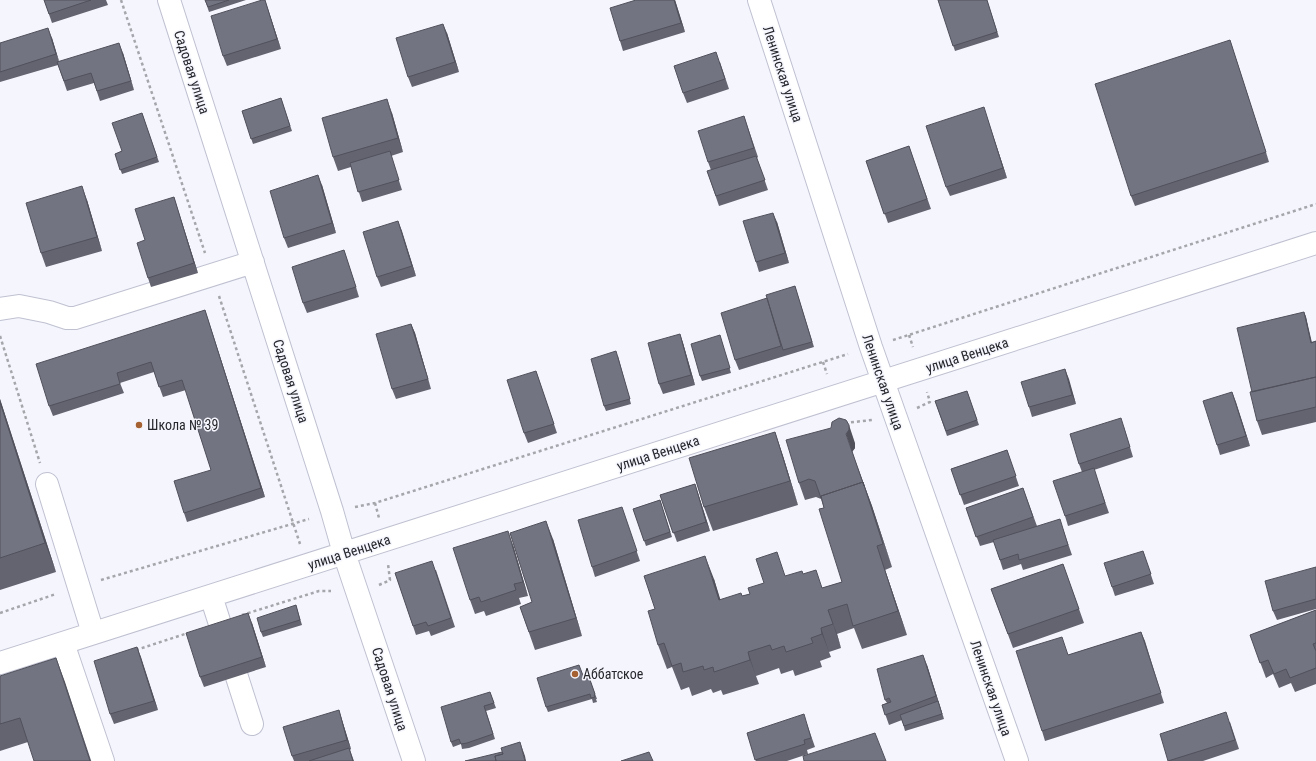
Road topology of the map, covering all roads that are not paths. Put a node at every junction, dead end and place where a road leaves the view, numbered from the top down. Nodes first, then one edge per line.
1 (169, 0) edge
2 (759, 0) edge
3 (1316, 244) edge
4 (253, 262) junction
5 (0, 309) edge
6 (883, 381) junction
7 (47, 484) road end
8 (344, 553) junction
9 (211, 596) junction
10 (93, 633) junction
11 (63, 643) junction
12 (0, 663) edge
13 (252, 724) dead end
14 (103, 761) edge
15 (414, 761) edge
16 (1017, 761) edge

1 - 4 street, Садовая улица
2 - 6 street, Ленинская улица
3 - 6 street, улица Венцека
4 - 5 street
4 - 8 street, Садовая улица
6 - 8 street, улица Венцека
6 - 16 street, Ленинская улица
7 - 10 street
8 - 9 street, улица Венцека
8 - 15 street, Садовая улица
9 - 10 street, улица Венцека
9 - 13 street
10 - 11 street, улица Венцека
11 - 12 street, улица Венцека
11 - 14 street

